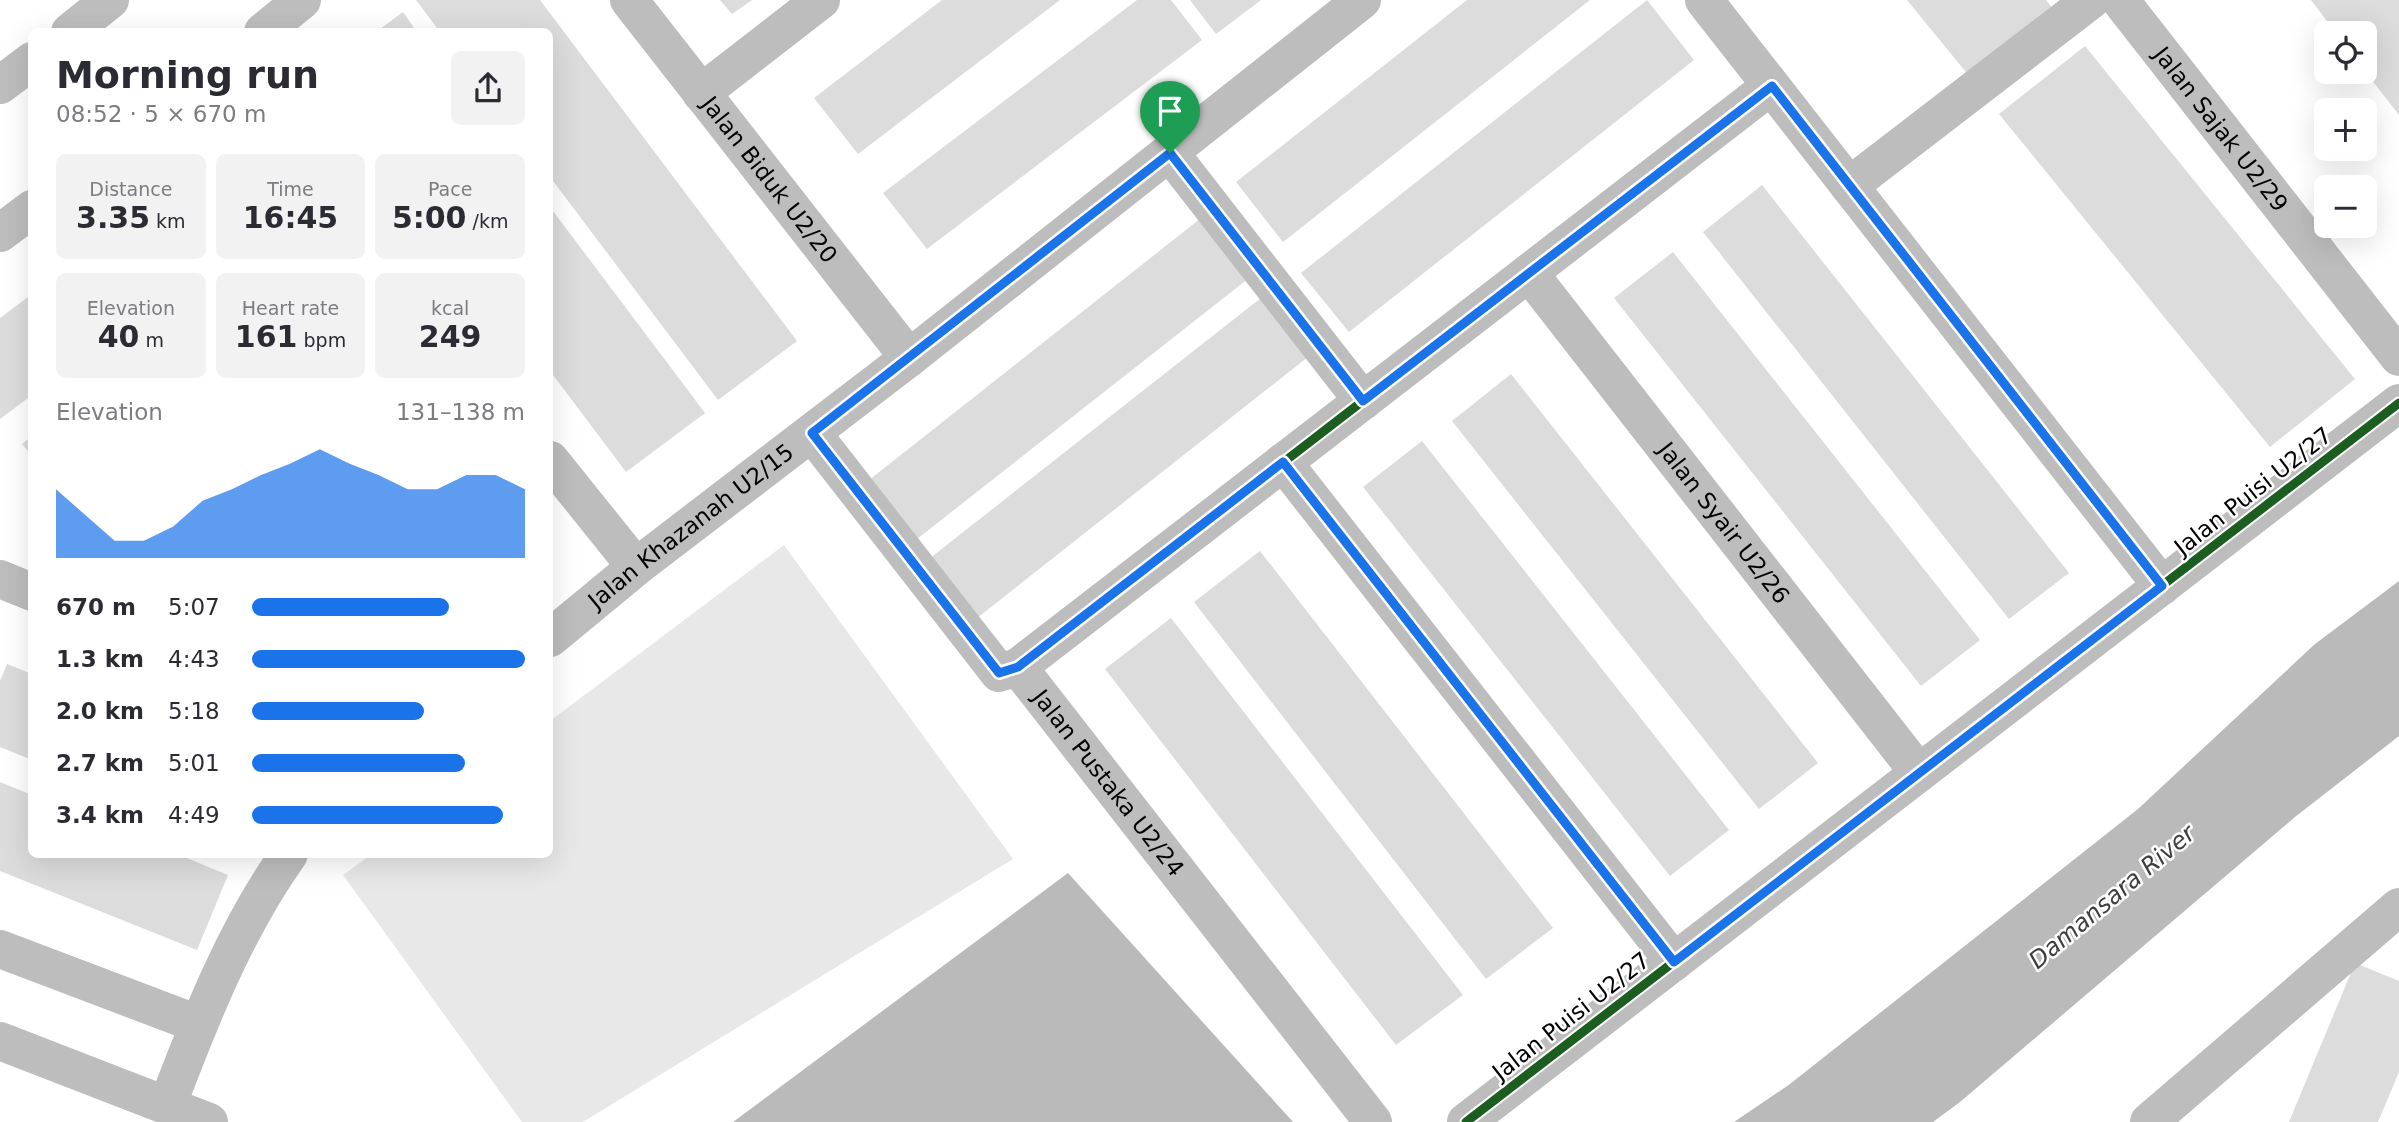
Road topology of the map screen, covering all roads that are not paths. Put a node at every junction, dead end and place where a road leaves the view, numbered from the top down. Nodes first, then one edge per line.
1 (110, 0) edge
2 (302, 0) edge
3 (629, 0) edge
4 (821, 0) edge
5 (1362, 0) edge
6 (1704, 0) edge
7 (2091, 0) edge
8 (2120, 0) edge
9 (74, 28) edge
10 (268, 28) edge
11 (28, 64) edge
12 (0, 85) edge
13 (1772, 86) junction
14 (701, 93) junction
15 (1170, 153) junction
16 (1849, 186) junction
17 (28, 212) edge
18 (0, 233) edge
19 (1529, 273) junction
20 (2399, 358) edge
21 (909, 359) junction
22 (1363, 401) junction
23 (2399, 403) edge
24 (812, 433) junction
25 (1283, 462) junction
26 (553, 464) edge
27 (636, 567) junction
28 (0, 579) edge
29 (2162, 586) junction
30 (28, 590) edge
31 (553, 636) edge
32 (1018, 667) junction
33 (1919, 773) junction
34 (286, 858) edge
35 (2399, 907) edge
36 (0, 949) edge
37 (1674, 962) junction
38 (198, 1024) junction
39 (0, 1041) edge
40 (167, 1106) junction
41 (209, 1122) edge
42 (1373, 1122) edge
43 (1466, 1122) edge
44 (2149, 1122) edge

1 - 9 street
2 - 10 street
3 - 14 street, Jalan Biduk U2/20
4 - 14 street
5 - 15 street, Jalan Khazanah U2/15
6 - 13 street
7 - 16 street
8 - 20 street, Jalan Sajak U2/29
11 - 12 street
13 - 16 street
13 - 19 street
14 - 21 street, Jalan Biduk U2/20
15 - 21 street, Jalan Khazanah U2/15
15 - 22 street
16 - 29 street
17 - 18 street
19 - 22 street
19 - 33 street, Jalan Syair U2/26
21 - 24 street, Jalan Khazanah U2/15
22 - 25 street
23 - 29 street, Jalan Puisi U2/27
24 - 27 street, Jalan Khazanah U2/15
24 - 32 street, Jalan Pustaka U2/24
25 - 32 street
25 - 37 street
26 - 27 street
27 - 31 street, Jalan Khazanah U2/15
28 - 30 street
29 - 33 street, Jalan Puisi U2/27
32 - 42 street, Jalan Pustaka U2/24
33 - 37 street, Jalan Puisi U2/27
34 - 38 street
35 - 44 street
36 - 38 street
37 - 43 street, Jalan Puisi U2/27
38 - 40 street
39 - 40 street
40 - 41 street

